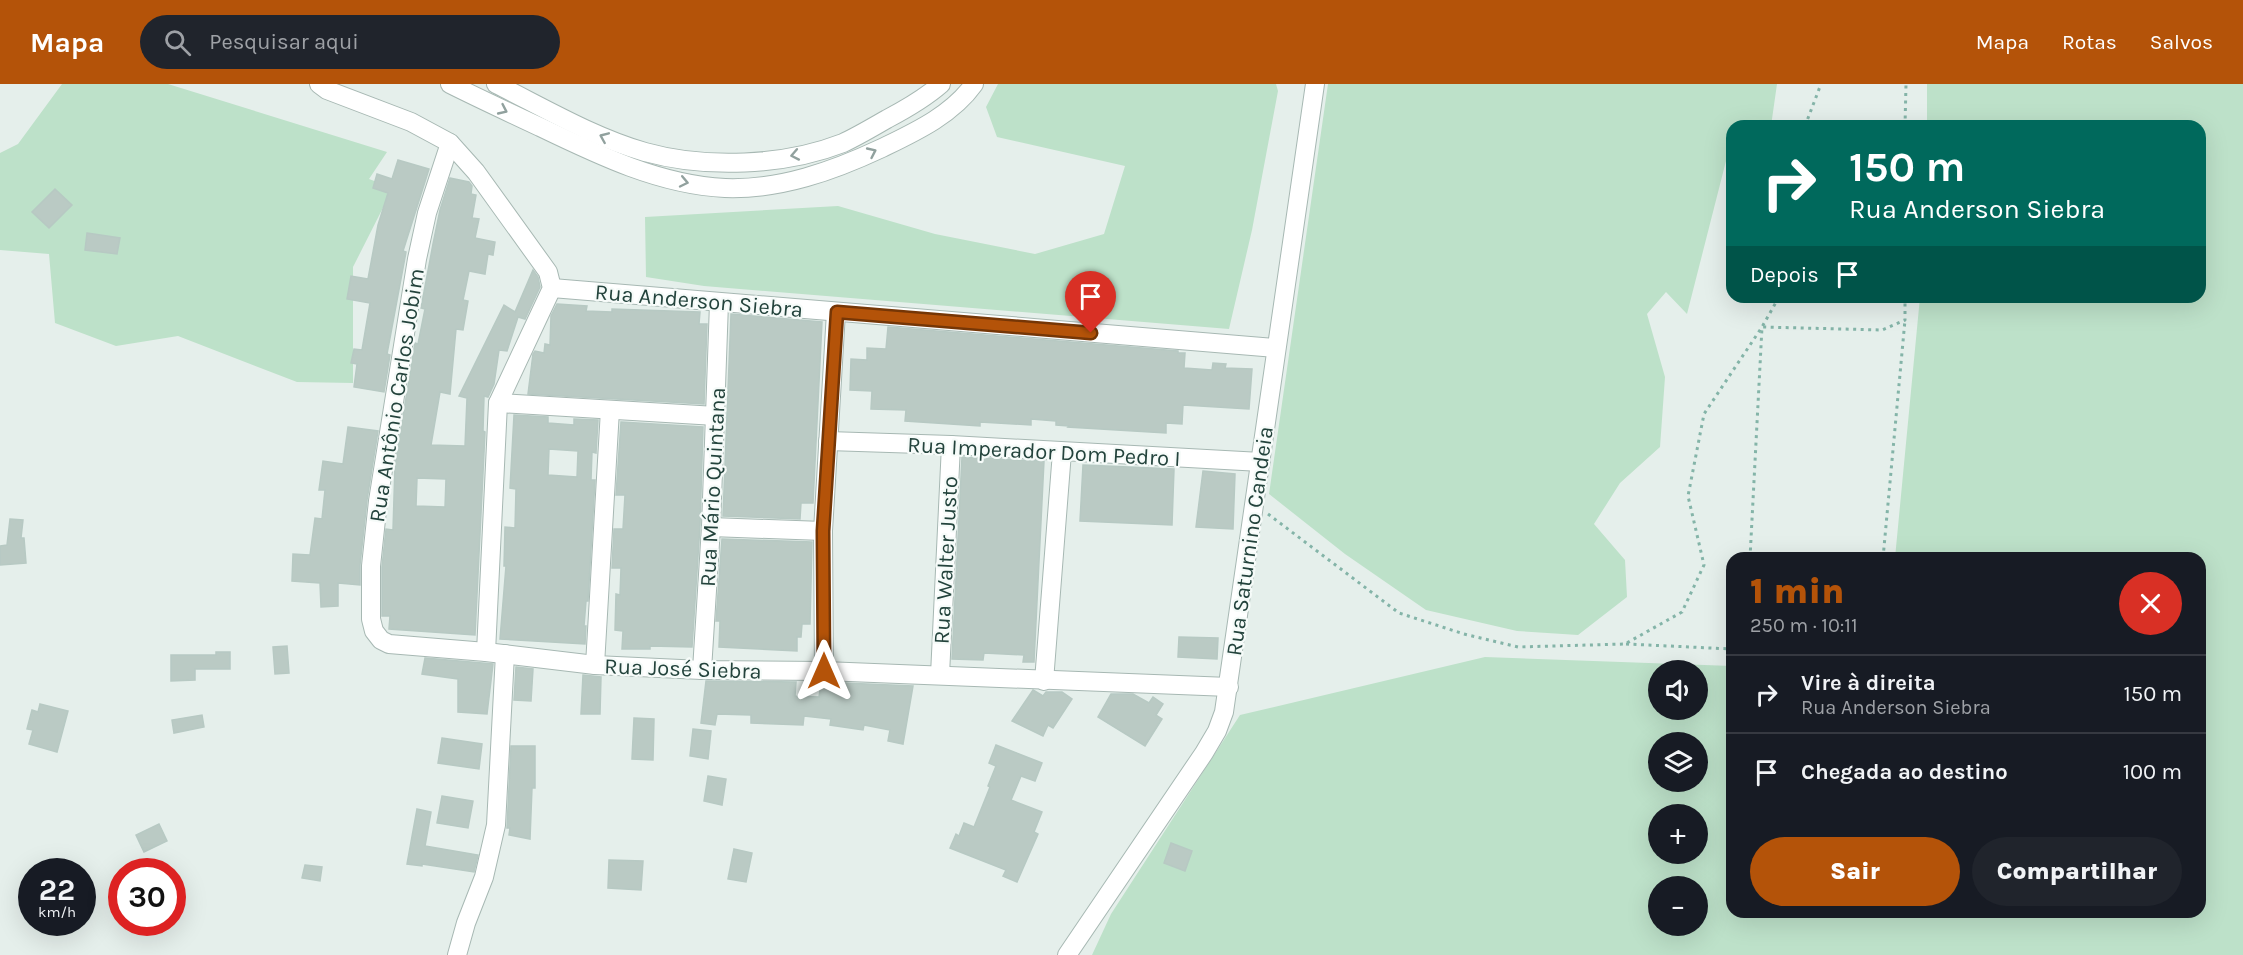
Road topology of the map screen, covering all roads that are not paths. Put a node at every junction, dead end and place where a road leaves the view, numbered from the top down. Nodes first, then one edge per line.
1 (319, 84) edge
2 (450, 84) edge
3 (496, 84) edge
4 (940, 84) edge
5 (974, 84) edge
6 (1315, 84) edge
7 (450, 143) junction
8 (552, 288) junction
9 (719, 303) junction
10 (837, 312) junction
11 (1276, 348) junction
12 (498, 403) junction
13 (610, 410) junction
14 (716, 416) junction
15 (828, 441) junction
16 (951, 445) junction
17 (1062, 452) junction
18 (1261, 462) junction
19 (711, 526) junction
20 (823, 531) junction
21 (389, 644) joint
22 (486, 652) junction
23 (505, 654) junction
24 (596, 665) junction
25 (702, 670) junction
26 (824, 671) junction
27 (940, 675) junction
28 (1044, 681) junction
29 (1229, 687) junction
30 (457, 955) edge
31 (1067, 955) edge

1 - 7 street
2 -> 5 street
4 -> 3 street
6 - 11 street, Rua Saturnino Candeia
7 - 8 street
7 - 21 street, Rua Antônio Carlos Jobim
8 - 9 street, Rua Anderson Siebra
8 - 12 street
9 - 10 street, Rua Anderson Siebra
9 - 14 street, Rua Mário Quintana
10 - 11 street, Rua Anderson Siebra
10 - 15 street
11 - 18 street, Rua Saturnino Candeia
12 - 13 street
12 - 22 street
13 - 14 street
13 - 24 street
14 - 19 street, Rua Mário Quintana
15 - 16 street, Rua Imperador Dom Pedro I
15 - 20 street
16 - 17 street, Rua Imperador Dom Pedro I
16 - 27 street, Rua Walter Justo
17 - 18 street, Rua Imperador Dom Pedro I
17 - 28 street
18 - 29 street, Rua Saturnino Candeia
19 - 20 street
19 - 25 street, Rua Mário Quintana
20 - 26 street
21 - 22 street, Rua José Siebra
22 - 23 street, Rua José Siebra
23 - 24 street, Rua José Siebra
23 - 30 street
24 - 25 street, Rua José Siebra
25 - 26 street, Rua José Siebra
26 - 27 street, Rua José Siebra
27 - 28 street, Rua José Siebra
28 - 29 street, Rua José Siebra
29 - 31 street, Rua Saturnino Candeia

